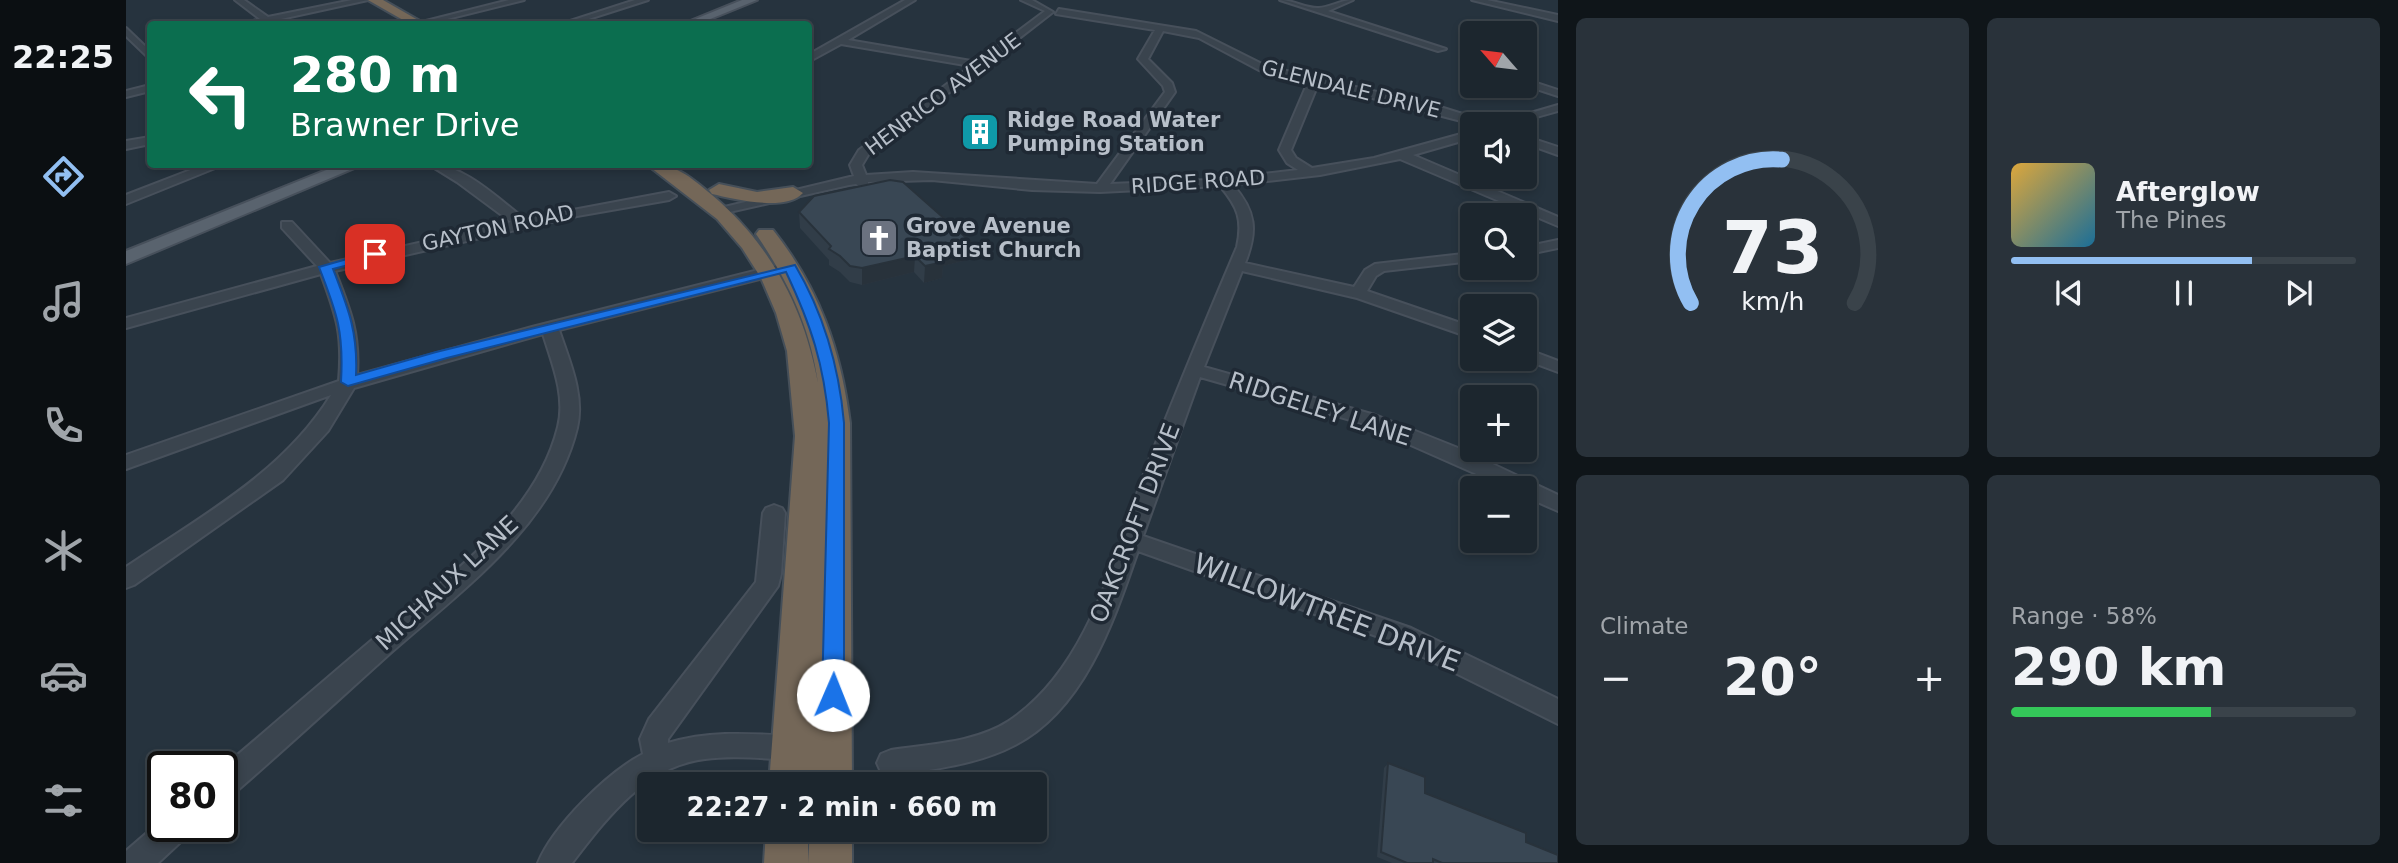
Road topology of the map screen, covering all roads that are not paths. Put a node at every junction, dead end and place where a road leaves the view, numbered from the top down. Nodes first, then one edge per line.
1 (239, 0) edge
2 (361, 0) edge
3 (374, 0) edge
4 (520, 0) edge
5 (644, 0) edge
6 (752, 0) edge
7 (765, 0) edge
8 (911, 0) edge
9 (1025, 0) edge
10 (1068, 0) edge
11 (1284, 0) edge
12 (1349, 0) edge
13 (1476, 0) edge
14 (1052, 11) junction
15 (1319, 11) junction
16 (1558, 18) edge
17 (267, 20) junction
18 (262, 21) edge
19 (397, 21) edge
20 (413, 21) edge
21 (432, 21) edge
22 (575, 21) edge
23 (698, 21) edge
24 (712, 21) edge
25 (1161, 27) junction
26 (126, 31) edge
27 (839, 41) junction
28 (146, 46) edge
29 (1441, 49) dead end
30 (126, 50) edge
31 (812, 57) edge
32 (980, 65) junction
33 (1314, 81) junction
34 (1537, 86) edge
35 (147, 90) edge
36 (1558, 93) edge
37 (126, 94) edge
38 (1558, 108) edge
39 (1537, 114) edge
40 (1460, 117) edge
41 (1460, 138) edge
42 (147, 142) edge
43 (1537, 144) edge
44 (126, 145) edge
45 (1558, 151) edge
46 (1402, 155) junction
47 (209, 168) edge
48 (325, 168) edge
49 (346, 168) edge
50 (440, 168) edge
51 (661, 168) edge
52 (683, 168) edge
53 (1308, 172) junction
54 (1222, 181) junction
55 (862, 182) junction
56 (1100, 187) junction
57 (719, 190) junction
58 (793, 193) junction
59 (669, 196) dead end
60 (126, 200) edge
61 (733, 212) junction
62 (1558, 222) edge
63 (521, 223) junction
64 (288, 225) dead end
65 (1558, 244) edge
66 (126, 247) edge
67 (1537, 248) edge
68 (126, 258) edge
69 (1460, 258) edge
70 (1236, 265) junction
71 (326, 267) junction
72 (780, 270) junction
73 (1358, 293) junction
74 (126, 323) edge
75 (550, 328) junction
76 (1460, 329) edge
77 (1537, 358) edge
78 (1558, 367) edge
79 (1195, 370) junction
80 (348, 382) junction
81 (126, 462) edge
82 (1558, 504) edge
83 (774, 513) dead end
84 (1130, 540) junction
85 (126, 579) edge
86 (1558, 712) edge
87 (658, 760) junction
88 (891, 763) dead end
89 (791, 766) edge
90 (831, 767) edge
91 (238, 772) edge
92 (159, 842) edge
93 (787, 842) edge
94 (831, 842) edge
95 (135, 863) edge
96 (553, 863) edge
97 (786, 863) edge
98 (830, 863) edge

1 - 17 street
2 - 17 street
2 - 19 highway
3 - 20 highway
4 - 21 street
5 - 22 street
6 - 23 main road
7 - 24 main road
8 - 27 street
9 - 14 street, GLENDALE DRIVE
10 - 14 street, HENRICO AVENUE
11 - 15 street
12 - 15 street
13 - 16 street
14 - 25 street, GLENDALE DRIVE
14 - 32 street, HENRICO AVENUE
15 - 29 street
17 - 18 street
25 - 33 street, GLENDALE DRIVE
25 - 56 street
26 - 28 street
27 - 31 street
27 - 32 street
28 - 30 street
32 - 55 street, HENRICO AVENUE
33 - 40 street, GLENDALE DRIVE
33 - 53 street
34 - 36 street
35 - 37 street
38 - 39 street
41 - 46 street, RIDGE ROAD
42 - 44 street
43 - 45 street
46 - 53 street, RIDGE ROAD
46 - 62 street
47 - 60 street
48 - 66 main road
49 - 68 main road
50 - 63 street
51 - 61 highway
52 - 57 highway
53 - 54 street, RIDGE ROAD
54 - 56 street, RIDGE ROAD
54 - 70 street, OAKCROFT DRIVE
55 - 56 street, RIDGE ROAD
55 - 58 street, RIDGE ROAD
55 - 61 street, RIDGE ROAD
57 - 58 highway
57 - 61 highway
58 - 61 street, RIDGE ROAD
59 - 63 street, GAYTON ROAD
61 - 72 highway
63 - 71 street, GAYTON ROAD
64 - 71 street
65 - 67 street
69 - 73 street
70 - 73 street
70 - 79 street, OAKCROFT DRIVE
71 - 74 street, GAYTON ROAD
71 - 80 street
72 - 75 street
72 - 89 highway
72 - 90 highway
73 - 76 street
75 - 80 street
75 - 91 street, MICHAUX LANE
77 - 78 street
79 - 82 street, RIDGELEY LANE
79 - 84 street, OAKCROFT DRIVE
80 - 81 street
80 - 85 street
83 - 87 street
84 - 86 street, WILLOWTREE DRIVE
84 - 88 street, OAKCROFT DRIVE
87 - 89 street
87 - 96 street
89 - 90 street
92 - 95 street
93 - 97 highway
94 - 98 highway

